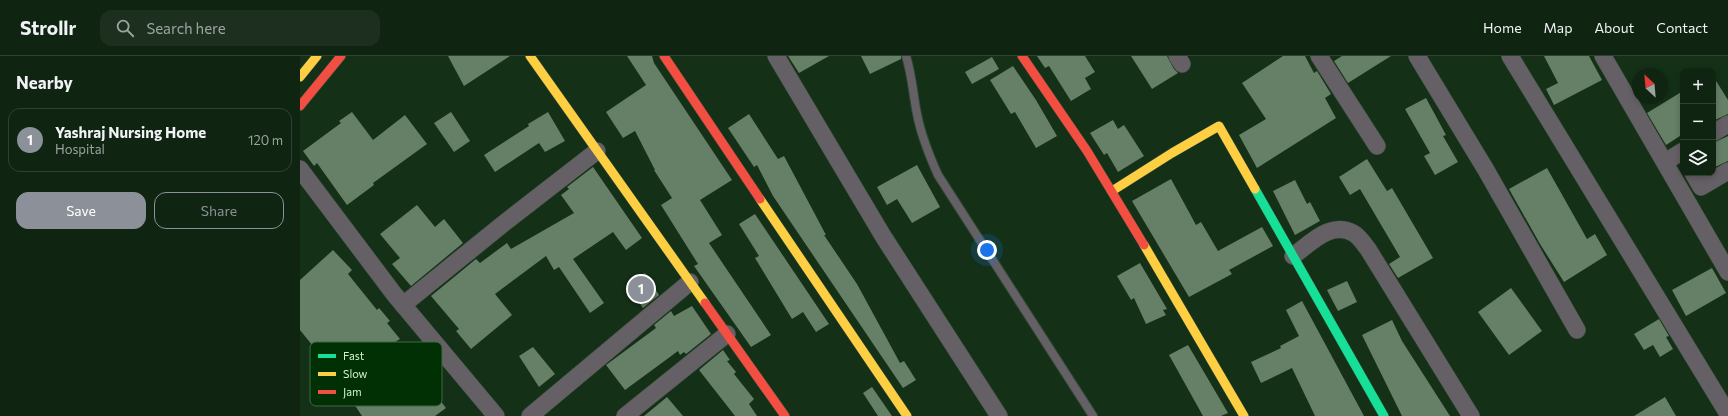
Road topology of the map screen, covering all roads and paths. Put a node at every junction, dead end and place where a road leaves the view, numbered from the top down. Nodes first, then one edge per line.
1 (317, 56) edge
2 (341, 56) edge
3 (530, 56) edge
4 (664, 56) edge
5 (776, 56) edge
6 (906, 56) edge
7 (1022, 56) edge
8 (1319, 56) edge
9 (1417, 56) edge
10 (1510, 56) edge
11 (1603, 56) edge
12 (300, 77) edge
13 (300, 106) edge
14 (1728, 124) edge
15 (1716, 131) edge
16 (1377, 146) dead end
17 (597, 151) junction
18 (1680, 154) edge
19 (1665, 162) junction
20 (300, 169) edge
21 (1728, 171) edge
22 (1695, 176) edge
23 (1112, 191) junction
24 (1293, 256) junction
25 (1728, 272) edge
26 (690, 282) junction
27 (403, 305) junction
28 (1577, 330) dead end
29 (727, 334) junction
30 (434, 342) edge
31 (442, 352) edge
32 (1728, 414) edge
33 (496, 416) edge
34 (530, 416) edge
35 (625, 416) edge
36 (785, 416) edge
37 (907, 416) edge
38 (999, 416) edge
39 (1093, 416) edge
40 (1244, 416) edge
41 (1384, 416) edge
42 (1471, 416) edge

1 - 12 main road
2 - 13 main road
3 - 17 main road
4 - 37 main road
5 - 38 street
6 - 39 lane
7 - 23 main road
8 - 16 street
9 - 28 street
10 - 32 street
11 - 19 street
14 - 15 street
17 - 26 main road
17 - 27 street
18 - 19 street
19 - 25 street
20 - 27 street
21 - 22 street
23 - 24 main road
23 - 40 main road
24 - 41 main road
24 - 42 street
26 - 29 main road
26 - 34 street
27 - 30 street
29 - 35 street
29 - 36 main road
31 - 33 street

